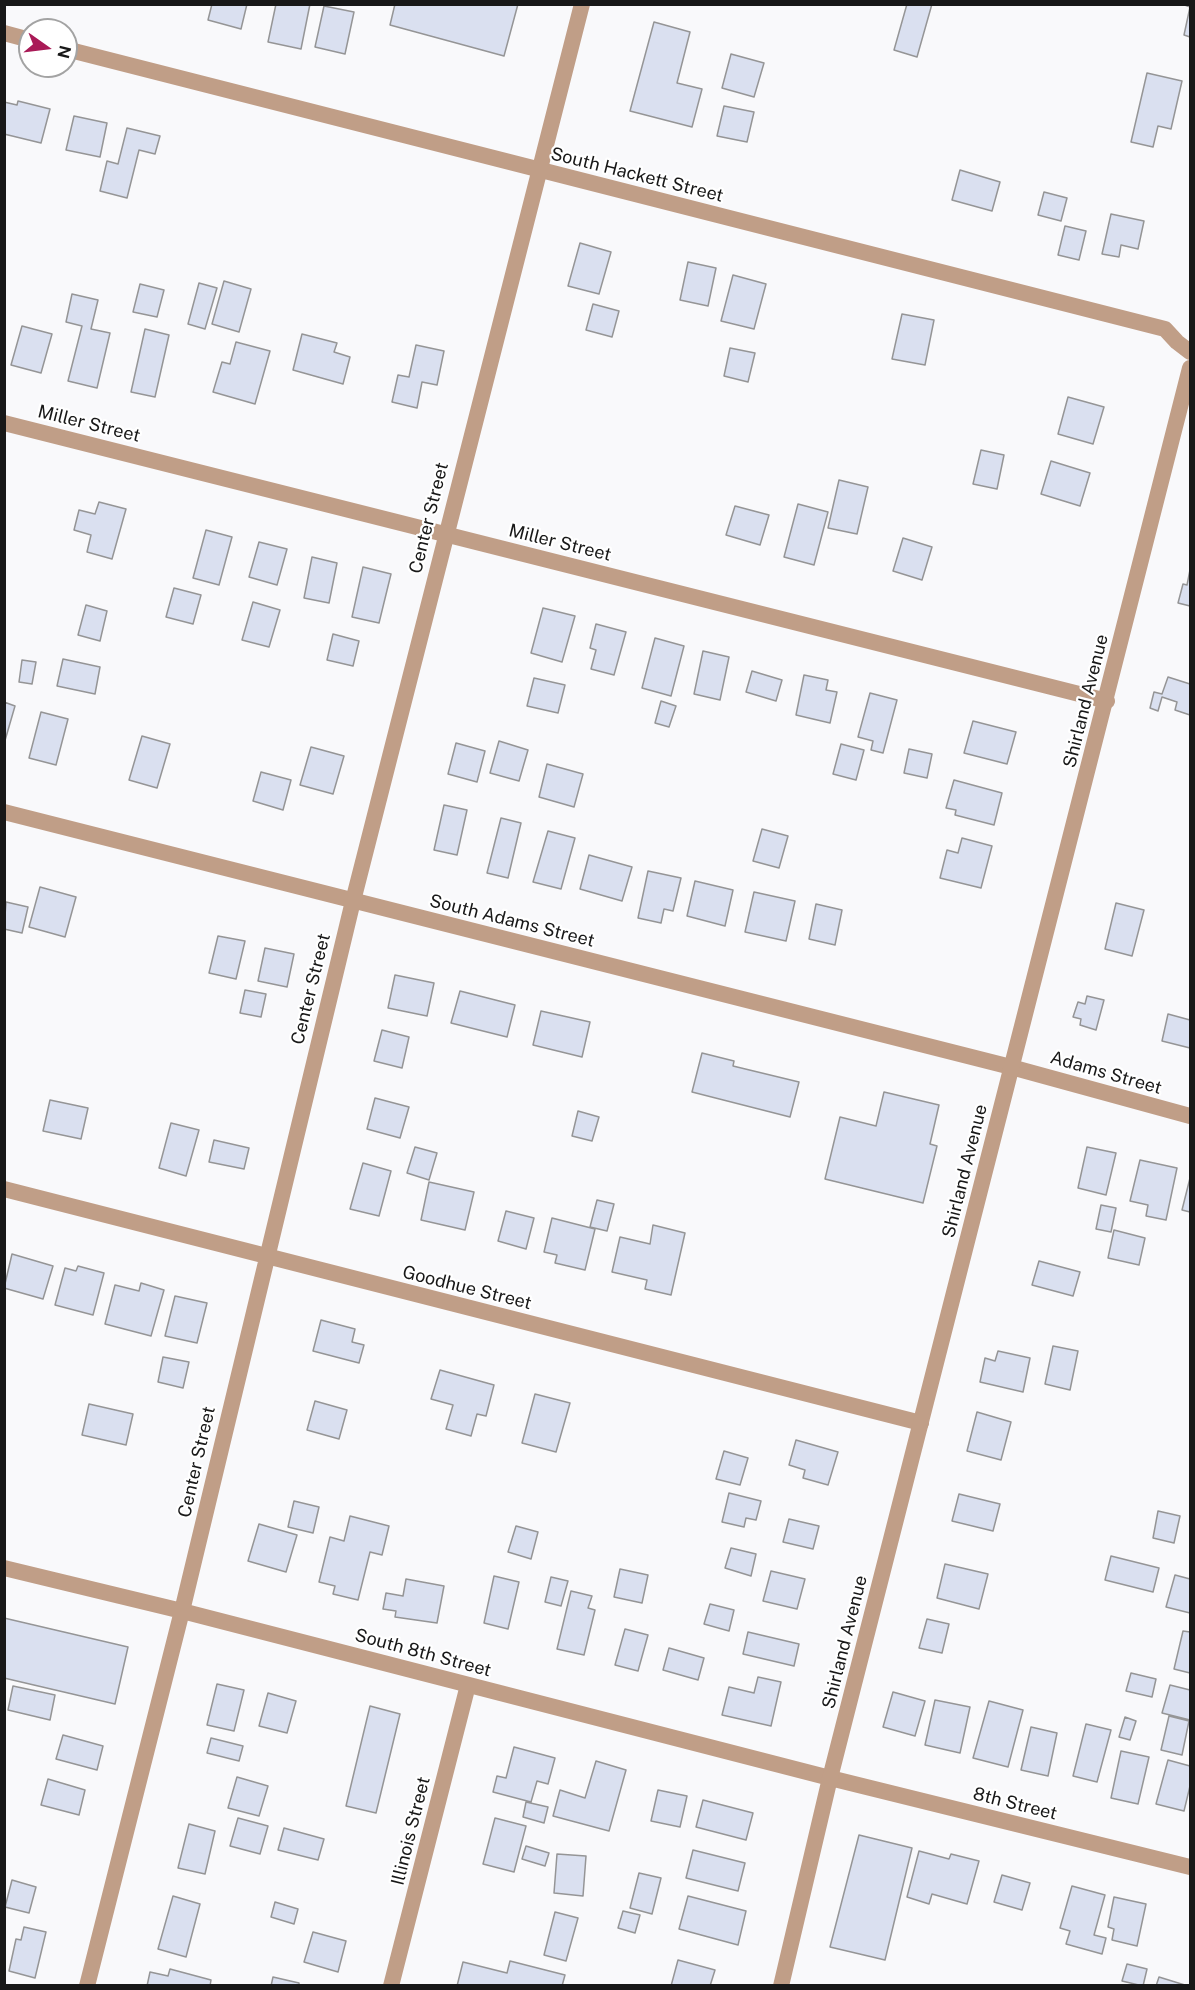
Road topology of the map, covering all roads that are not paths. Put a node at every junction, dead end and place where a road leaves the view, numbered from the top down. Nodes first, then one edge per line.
1 (582, 4) edge
2 (78, 52) edge
3 (540, 171) junction
4 (1191, 352) edge
5 (1191, 368) edge
6 (4, 423) edge
7 (445, 534) junction
8 (1107, 700) junction
9 (4, 812) edge
10 (353, 901) junction
11 (1011, 1067) junction
12 (1191, 1116) edge
13 (4, 1189) edge
14 (266, 1256) junction
15 (921, 1423) junction
16 (4, 1568) edge
17 (182, 1611) junction
18 (468, 1685) junction
19 (830, 1778) junction
20 (1191, 1867) edge
21 (87, 1986) edge
22 (391, 1986) edge
23 (781, 1986) edge

1 - 3 street, Center Street
2 - 3 street, South Hackett Street
3 - 4 street, South Hackett Street
3 - 7 street, Center Street
5 - 8 street, Shirland Avenue
6 - 7 street, Miller Street
7 - 8 street, Miller Street
7 - 10 street, Center Street
8 - 11 street, Shirland Avenue
9 - 10 street, South Adams Street
10 - 11 street, South Adams Street
10 - 14 street, Center Street
11 - 12 street, Adams Street
11 - 15 street, Shirland Avenue
13 - 14 street, Goodhue Street
14 - 15 street, Goodhue Street
14 - 17 street, Center Street
15 - 19 street, Shirland Avenue
16 - 17 street, South 8th Street
17 - 18 street, South 8th Street
17 - 21 street, Center Street
18 - 19 street, South 8th Street
18 - 22 street, Illinois Street
19 - 20 street, 8th Street
19 - 23 street, Shirland Avenue

